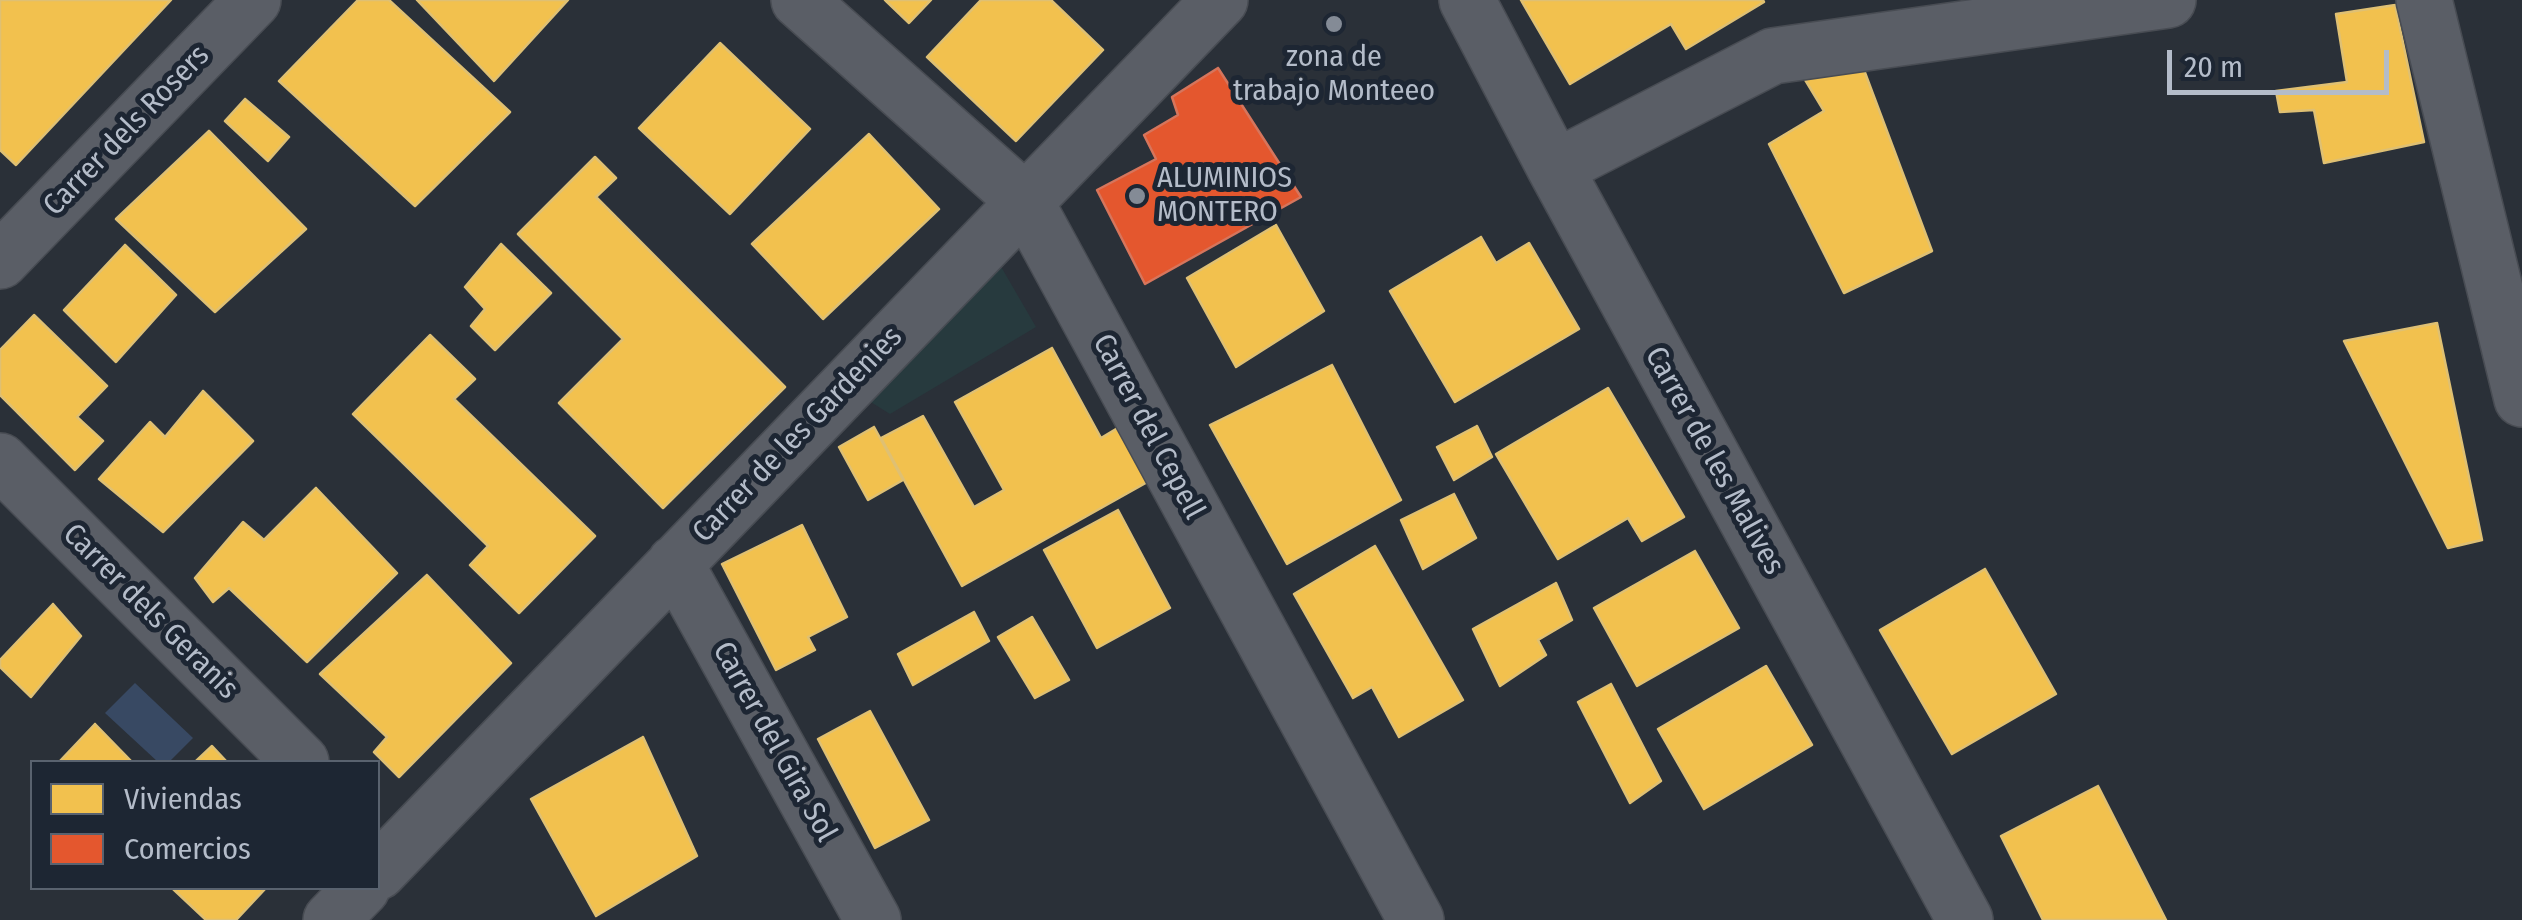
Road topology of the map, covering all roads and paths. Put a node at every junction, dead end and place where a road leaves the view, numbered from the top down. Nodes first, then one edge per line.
1 (254, 0) edge
2 (799, 0) edge
3 (1220, 0) edge
4 (1467, 0) edge
5 (2168, 0) edge
6 (2424, 0) edge
7 (1555, 168) junction
8 (1025, 201) junction
9 (0, 262) edge
10 (2522, 399) edge
11 (0, 461) edge
12 (675, 563) junction
13 (299, 760) edge
14 (380, 861) edge
15 (356, 890) edge
16 (331, 920) edge
17 (874, 920) edge
18 (1416, 920) edge
19 (1965, 920) edge

1 - 9 street, Carrer dels Rosers
2 - 8 street, Carrer del Cepell
3 - 8 street, Carrer de les Gardenies
4 - 7 street, Carrer de les Malives
5 - 7 street
6 - 10 street
7 - 19 street, Carrer de les Malives
8 - 12 street, Carrer de les Gardenies
8 - 18 street, Carrer del Cepell
11 - 13 street, Carrer dels Geranis
12 - 14 street, Carrer de les Gardenies
12 - 17 street, Carrer del Gira Sol
15 - 16 street, Carrer de les Gardenies

